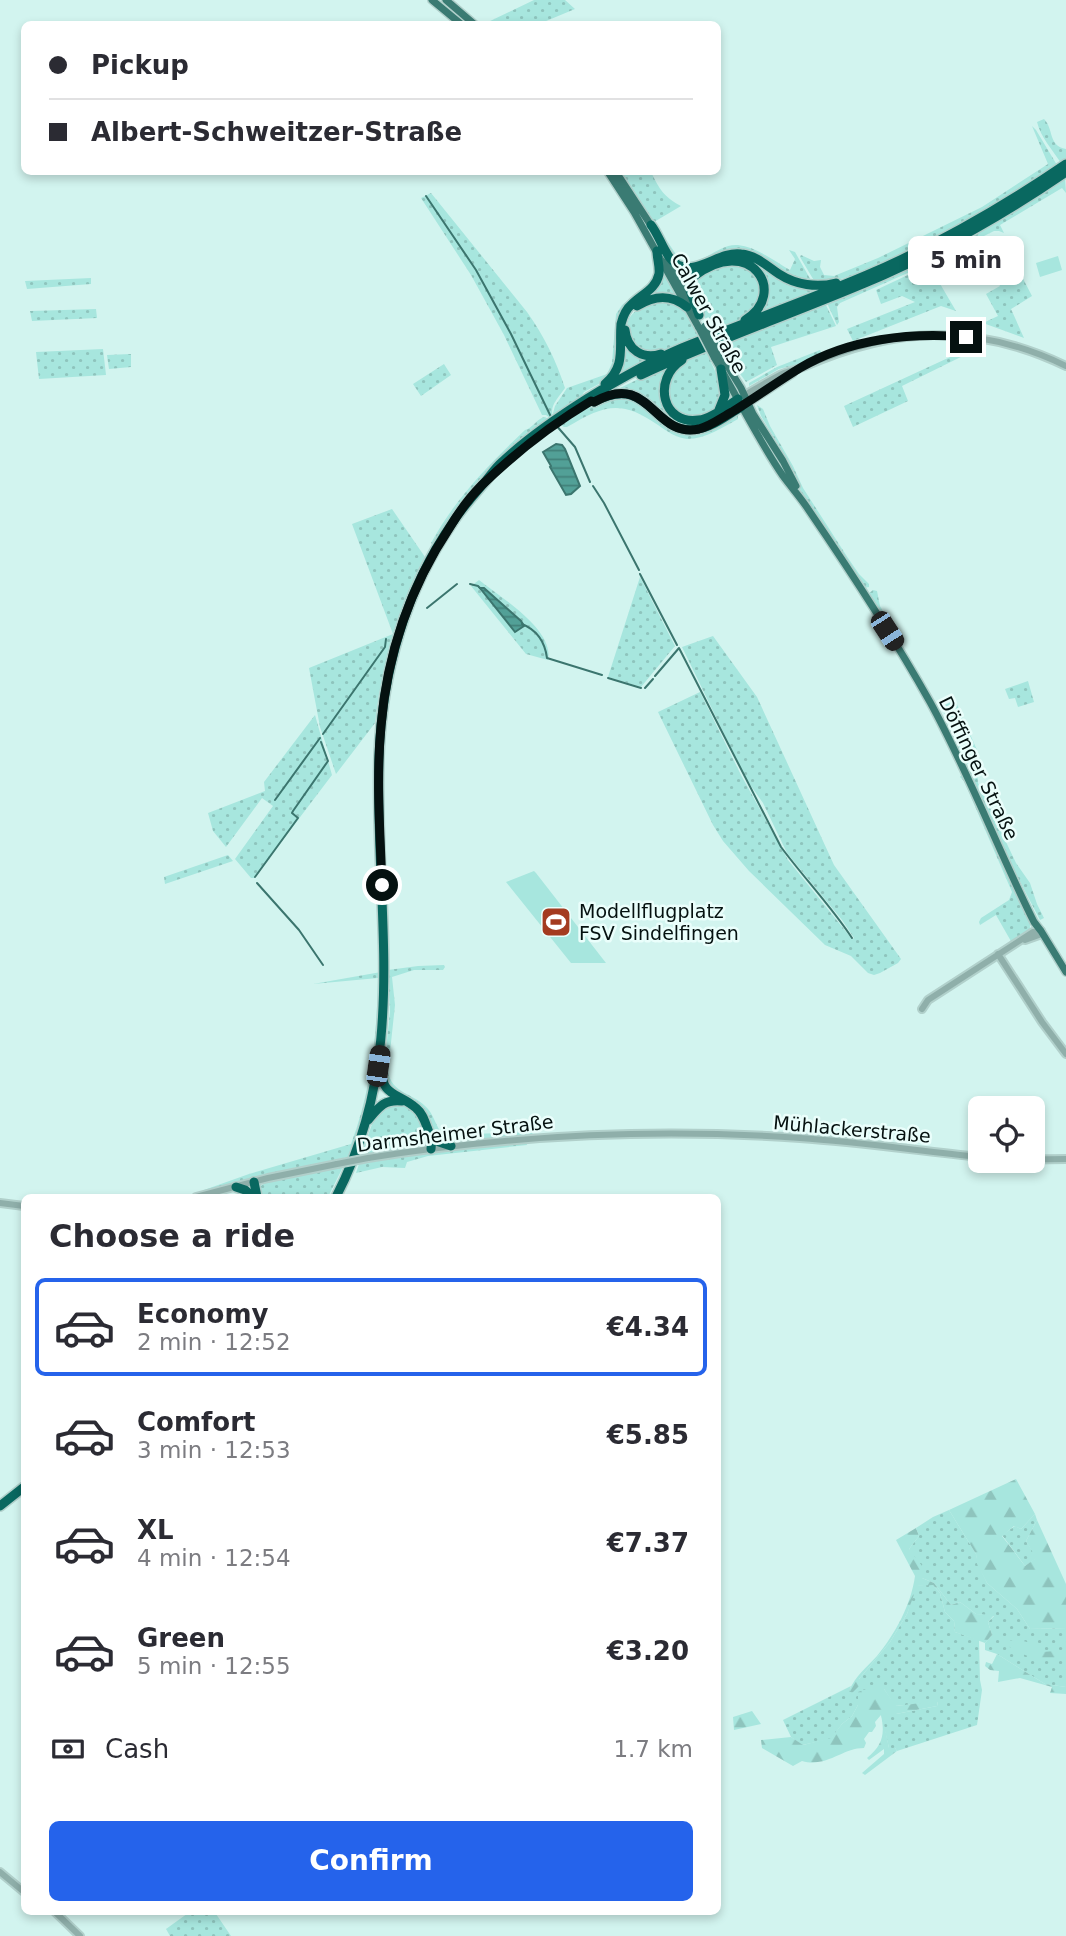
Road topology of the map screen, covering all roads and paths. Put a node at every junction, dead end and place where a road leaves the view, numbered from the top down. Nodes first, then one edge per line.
1 (432, 0) edge
2 (446, 0) edge
3 (457, 21) edge
4 (470, 21) edge
5 (1066, 164) edge
6 (1066, 172) edge
7 (610, 175) edge
8 (618, 175) edge
9 (651, 225) junction
10 (657, 251) junction
11 (862, 277) junction
12 (687, 307) junction
13 (699, 315) junction
14 (702, 327) junction
15 (727, 334) junction
16 (683, 348) junction
17 (717, 355) junction
18 (1066, 366) edge
19 (721, 369) junction
20 (591, 401) junction
21 (743, 401) junction
22 (578, 404) junction
23 (718, 411) junction
24 (561, 417) junction
25 (923, 691) joint
26 (1041, 931) junction
27 (998, 954) junction
28 (1066, 972) edge
29 (922, 1009) dead end
30 (380, 1052) junction
31 (1066, 1054) edge
32 (404, 1101) junction
33 (366, 1122) junction
34 (429, 1133) junction
35 (721, 1134) joint
36 (451, 1146) junction
37 (429, 1149) junction
38 (968, 1156) edge
39 (1045, 1159) edge
40 (1066, 1159) edge
41 (252, 1182) junction
42 (236, 1187) junction
43 (208, 1194) edge
44 (250, 1194) edge
45 (254, 1194) edge
46 (337, 1194) edge
47 (0, 1203) edge
48 (21, 1206) edge
49 (21, 1489) edge
50 (0, 1506) edge
51 (0, 1872) edge
52 (21, 1890) edge
53 (58, 1915) edge
54 (80, 1936) edge

1 - 3 main road
2 - 4 main road
5 - 11 highway
6 - 15 highway
7 - 10 main road, Calwer Straße
8 - 9 main road, Calwer Straße
9 - 11 highway
9 - 13 main road, Calwer Straße
10 - 12 main road, Calwer Straße
10 - 22 highway
11 - 15 highway
12 - 14 main road, Calwer Straße
12 - 16 highway
13 - 14 main road, Calwer Straße
13 - 15 highway
14 - 17 main road, Calwer Straße, bridge
15 - 16 highway
15 - 20 highway
15 - 23 highway
16 - 22 highway
17 - 19 main road, Calwer Straße
17 - 21 main road, Calwer Straße
18 - 21 street
19 - 21 main road, Calwer Straße
19 - 23 highway
20 - 21 highway
20 - 24 highway
21 - 23 highway
21 - 25 main road, Calwer Straße
22 - 24 highway
24 - 30 highway
25 - 26 main road, Döffinger Straße
26 - 27 street
26 - 28 main road, Döffinger Straße
27 - 29 street
27 - 31 street
30 - 32 highway
30 - 33 highway
32 - 33 highway
32 - 34 highway
33 - 46 highway
34 - 36 highway
34 - 37 highway
35 - 36 street, Darmsheimer Straße
35 - 38 street, Mühlackerstraße
36 - 37 street, Darmsheimer Straße
37 - 41 street, Darmsheimer Straße, bridge
39 - 40 street
41 - 42 street, Darmsheimer Straße
41 - 45 highway
42 - 43 street, Darmsheimer Straße
42 - 44 highway
47 - 48 street
49 - 50 highway
51 - 52 street
53 - 54 street

